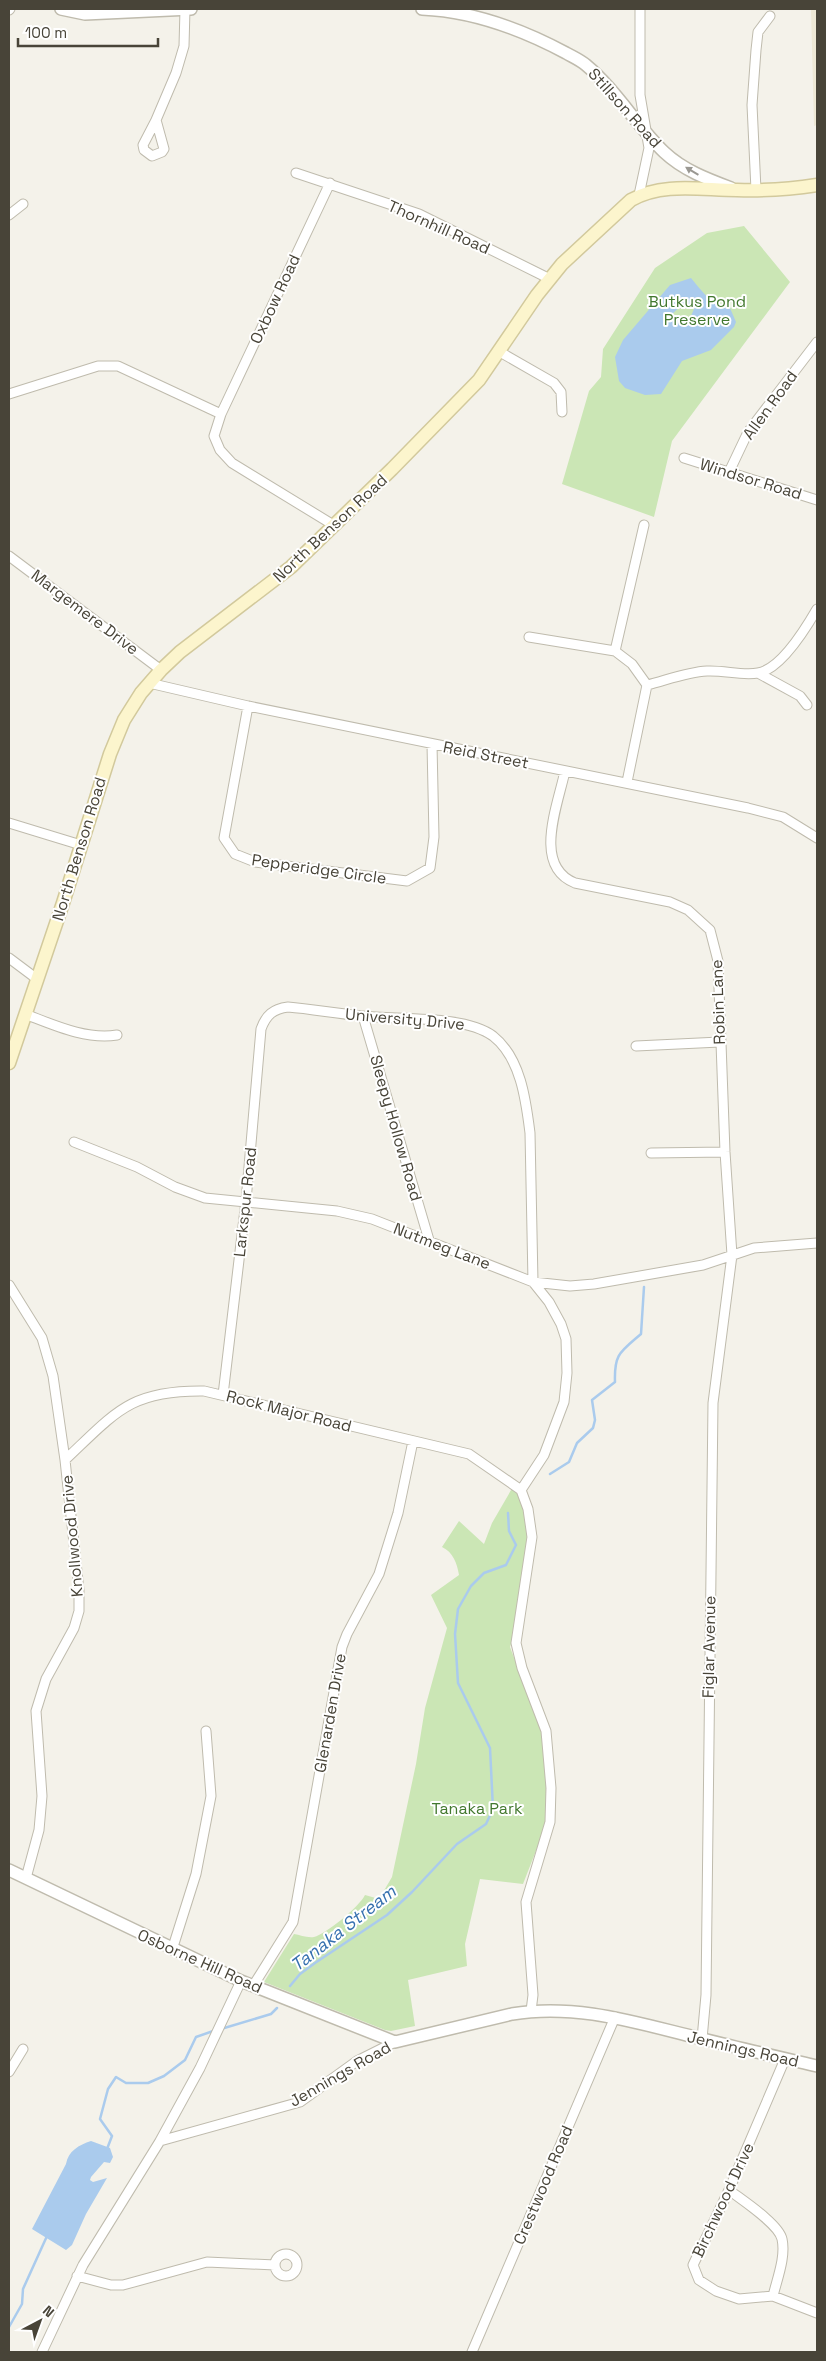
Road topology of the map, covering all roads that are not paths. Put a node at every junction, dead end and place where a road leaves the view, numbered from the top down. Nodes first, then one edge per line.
1 (61, 9) edge
2 (185, 9) edge
3 (191, 9) edge
4 (422, 9) edge
5 (640, 9) edge
6 (770, 16) dead end
7 (156, 120) dead end
8 (646, 131) junction
9 (296, 173) dead end
10 (330, 183) junction
11 (817, 186) edge
12 (737, 190) junction
13 (756, 190) junction
14 (639, 196) junction
15 (23, 204) dead end
16 (9, 215) edge
17 (550, 279) junction
18 (817, 342) edge
19 (500, 352) junction
20 (9, 394) edge
21 (562, 412) dead end
22 (221, 414) junction
23 (684, 458) dead end
24 (729, 472) junction
25 (817, 500) edge
26 (644, 525) dead end
27 (335, 526) junction
28 (9, 556) edge
29 (817, 609) edge
30 (529, 637) dead end
31 (615, 651) junction
32 (161, 670) junction
33 (758, 673) junction
34 (149, 683) junction
35 (647, 685) junction
36 (807, 705) dead end
37 (248, 706) junction
38 (432, 744) junction
39 (565, 771) junction
40 (627, 782) junction
41 (9, 823) edge
42 (817, 838) edge
43 (81, 845) junction
44 (9, 958) edge
45 (37, 979) junction
46 (271, 1012) joint
47 (25, 1014) junction
48 (363, 1016) junction
49 (117, 1035) dead end
50 (720, 1042) junction
51 (636, 1046) dead end
52 (9, 1063) edge
53 (74, 1142) dead end
54 (724, 1152) junction
55 (651, 1153) dead end
56 (246, 1201) junction
57 (428, 1240) junction
58 (817, 1243) edge
59 (732, 1255) junction
60 (533, 1282) junction
61 (9, 1285) edge
62 (222, 1395) junction
63 (413, 1440) junction
64 (66, 1460) junction
65 (521, 1490) junction
66 (206, 1731) dead end
67 (9, 1870) edge
68 (26, 1878) junction
69 (172, 1950) junction
70 (241, 1981) junction
71 (253, 1986) junction
72 (531, 2011) junction
73 (615, 2017) junction
74 (702, 2039) junction
75 (395, 2042) junction
76 (22, 2049) dead end
77 (785, 2059) junction
78 (817, 2066) edge
79 (9, 2072) edge
80 (160, 2141) junction
81 (729, 2190) junction
82 (275, 2265) dead end
83 (77, 2276) junction
84 (773, 2296) junction
85 (817, 2313) edge
86 (42, 2352) edge
87 (472, 2352) edge

1 - 2 street
2 - 3 street
2 - 7 street
4 - 8 street, Stillson Road
5 - 8 street
6 - 13 street
12 -> 8 street, Stillson Road
8 - 14 street
9 - 10 street, Thornhill Road
10 - 17 street, Thornhill Road
10 - 22 street, Oxbow Road
11 - 13 main road, Stillson Road
12 - 13 main road, Stillson Road
12 - 14 main road, Stillson Road
14 - 17 main road, North Benson Road
15 - 16 street
17 - 19 main road, North Benson Road
18 - 24 street, Allen Road
19 - 21 street
19 - 27 main road, North Benson Road
20 - 22 street
22 - 27 street, Oxbow Road
23 - 24 street, Windsor Road
24 - 25 street, Windsor Road
26 - 31 street
27 - 32 main road, North Benson Road
28 - 32 street, Margemere Drive
29 - 33 street
30 - 31 street
31 - 35 street
32 - 34 main road, North Benson Road
33 - 35 street
33 - 36 street
34 - 37 street, Reid Street
34 - 43 main road, North Benson Road
35 - 40 street
37 - 38 street, Reid Street
37 - 38 street, Pepperidge Circle
38 - 39 street, Reid Street
39 - 40 street, Reid Street
39 - 50 street, Robin Lane
40 - 42 street, Reid Street
41 - 43 street
43 - 45 main road, North Benson Road
44 - 45 street
45 - 47 main road, North Benson Road
46 - 48 street, University Drive
46 - 56 street, Larkspur Road
47 - 49 street
47 - 52 main road, North Benson Road
48 - 57 street, Sleepy Hollow Road
48 - 60 street, University Drive
50 - 51 street
50 - 54 street, Robin Lane
53 - 56 street, Nutmeg Lane
54 - 55 street
54 - 59 street, Robin Lane
56 - 57 street, Nutmeg Lane
56 - 62 street, Larkspur Road
57 - 60 street, Nutmeg Lane
58 - 59 street, Nutmeg Lane
59 - 60 street, Nutmeg Lane
59 - 74 street, Figlar Avenue
60 - 65 street
61 - 64 street, Knollwood Drive
62 - 63 street, Rock Major Road
62 - 64 street, Rock Major Road
63 - 65 street, Rock Major Road
63 - 71 street, Glenarden Drive
64 - 68 street, Knollwood Drive
65 - 72 street
66 - 69 street
67 - 68 street, Osborne Hill Road
68 - 69 street, Osborne Hill Road
69 - 70 street, Osborne Hill Road
70 - 71 street, Osborne Hill Road
70 - 80 street
71 - 75 street, Osborne Hill Road
72 - 73 street, Jennings Road
72 - 75 street, Jennings Road
73 - 74 street, Jennings Road
73 - 87 street, Crestwood Road
74 - 77 street, Jennings Road
75 - 80 street, Jennings Road
76 - 79 street
77 - 78 street, Jennings Road
77 - 81 street, Birchwood Drive
80 - 83 street
81 - 84 street
81 - 84 street, Birchwood Drive
82 - 83 street
83 - 86 street
84 - 85 street, Birchwood Drive

